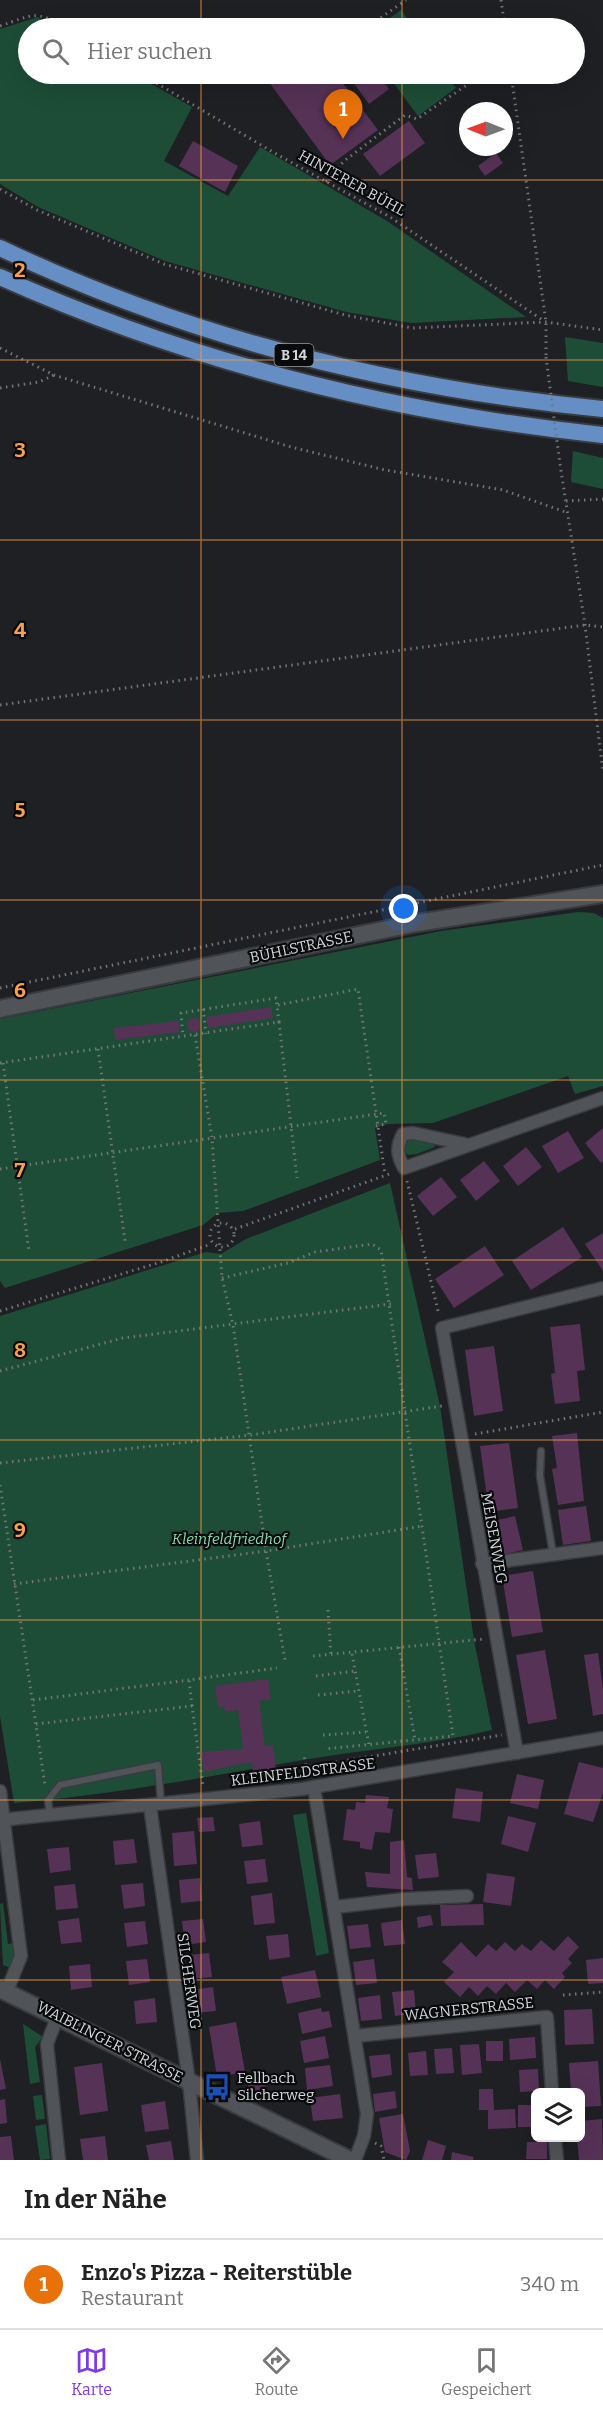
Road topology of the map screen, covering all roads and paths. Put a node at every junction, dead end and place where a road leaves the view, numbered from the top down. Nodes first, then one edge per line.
1 (406, 0) edge
2 (501, 0) edge
3 (24, 18) edge
4 (50, 18) edge
5 (380, 18) edge
6 (504, 18) edge
7 (18, 20) edge
8 (0, 26) edge
9 (158, 84) edge
10 (468, 84) edge
11 (512, 84) edge
12 (326, 182) junction
13 (0, 189) edge
14 (0, 248) edge
15 (0, 277) edge
16 (546, 322) junction
17 (603, 330) edge
18 (0, 348) edge
19 (54, 375) junction
20 (0, 388) edge
21 (603, 410) edge
22 (603, 435) edge
23 (603, 498) edge
24 (566, 501) junction
25 (568, 513) junction
26 (585, 625) junction
27 (603, 627) edge
28 (0, 705) edge
29 (603, 772) edge
30 (603, 865) edge
31 (603, 894) edge
32 (0, 988) edge
33 (278, 1005) junction
34 (0, 1009) edge
35 (203, 1009) junction
36 (279, 1022) junction
37 (206, 1034) junction
38 (195, 1035) junction
39 (183, 1036) junction
40 (98, 1049) junction
41 (2, 1063) edge
42 (603, 1098) edge
43 (375, 1114) junction
44 (290, 1126) junction
45 (376, 1126) junction
46 (212, 1138) junction
47 (469, 1145) junction
48 (113, 1152) junction
49 (17, 1166) junction
50 (0, 1169) edge
51 (394, 1172) junction
52 (297, 1178) dead end
53 (220, 1223) junction
54 (236, 1229) junction
55 (125, 1241) dead end
56 (211, 1244) junction
57 (221, 1248) junction
58 (29, 1251) dead end
59 (222, 1278) junction
60 (603, 1288) edge
61 (391, 1304) junction
62 (0, 1311) edge
63 (233, 1325) junction
64 (442, 1328) junction
65 (0, 1371) edge
66 (440, 1406) dead end
67 (406, 1409) junction
68 (603, 1412) edge
69 (251, 1435) junction
70 (462, 1437) junction
71 (541, 1451) dead end
72 (0, 1463) edge
73 (0, 1485) edge
74 (423, 1526) junction
75 (603, 1548) edge
76 (266, 1551) junction
77 (553, 1555) junction
78 (482, 1564) junction
79 (14, 1584) junction
80 (328, 1610) dead end
81 (474, 1640) dead end
82 (440, 1643) junction
83 (399, 1647) junction
84 (352, 1654) junction
85 (331, 1655) junction
86 (313, 1656) dead end
87 (285, 1660) dead end
88 (277, 1668) dead end
89 (355, 1671) junction
90 (317, 1676) dead end
91 (189, 1680) junction
92 (358, 1691) junction
93 (320, 1695) dead end
94 (32, 1700) junction
95 (192, 1706) junction
96 (36, 1724) junction
97 (366, 1732) junction
98 (513, 1732) junction
99 (326, 1735) dead end
100 (603, 1738) edge
101 (415, 1740) junction
102 (369, 1745) junction
103 (325, 1749) dead end
104 (517, 1754) junction
105 (304, 1755) dead end
106 (306, 1767) junction
107 (203, 1779) dead end
108 (308, 1788) junction
109 (0, 1791) edge
110 (48, 1800) junction
111 (156, 1805) junction
112 (50, 1815) junction
113 (2, 1820) edge
114 (467, 1896) dead end
115 (335, 1907) junction
116 (3, 1990) edge
117 (603, 1992) edge
118 (563, 1995) dead end
119 (58, 2015) junction
120 (355, 2036) junction
121 (189, 2082) junction
122 (552, 2088) edge
123 (555, 2142) edge
124 (59, 2160) edge
125 (197, 2160) edge
126 (350, 2160) edge
127 (355, 2160) edge
128 (557, 2160) edge

1 - 5 path
2 - 6 path
3 - 4 path
7 - 8 path
9 - 12 path, HINTERER BÜHL
10 - 12 path
11 - 16 path
12 - 16 path, HINTERER BÜHL
13 - 16 path
14 - 21 highway, B 14
15 - 22 highway, B 14
16 - 17 path
16 - 24 path, bridge
18 - 19 path
19 - 20 path
19 - 25 path
23 - 24 path
24 - 25 path
25 - 26 path
26 - 27 path
26 - 28 path
26 - 29 path
30 - 32 path
31 - 34 main road, BÜHLSTRASSE
33 - 35 path
33 - 36 path
33 - 43 path
35 - 37 path
35 - 39 path
36 - 37 path
36 - 44 path
37 - 38 path
38 - 39 path
38 - 46 path
39 - 40 path
40 - 41 path
40 - 48 path
41 - 49 path
42 - 47 street
43 - 44 path
43 - 45 path
43 - 45 path
44 - 46 path
44 - 52 path
45 - 51 path
46 - 48 path
46 - 53 path
47 - 51 street
47 - 51 street
48 - 49 path
48 - 55 path
49 - 50 path
49 - 58 path
51 - 54 path
51 - 64 path
53 - 54 path
53 - 56 path
53 - 57 path
54 - 57 path
56 - 57 path
56 - 62 path
57 - 59 path
59 - 61 path
59 - 63 path
60 - 64 street
61 - 63 path
61 - 67 path
63 - 65 path
63 - 69 path
64 - 70 street, MEISENWEG
66 - 67 path
67 - 69 path
67 - 74 path
68 - 70 path
69 - 72 path
69 - 76 path
70 - 78 street, MEISENWEG
71 - 77 lane
73 - 79 path
74 - 76 path
74 - 82 path
75 - 77 street
76 - 79 path
76 - 87 path
77 - 78 street
78 - 98 street, MEISENWEG
79 - 94 path
80 - 85 path
81 - 82 path
82 - 83 path
82 - 101 path
83 - 84 path
83 - 101 path
84 - 85 path
84 - 89 path
85 - 86 path
88 - 91 path
89 - 90 path
89 - 92 path
91 - 94 path
91 - 95 path
92 - 93 path
92 - 97 path
94 - 96 path
95 - 96 path
95 - 107 path
96 - 110 path
97 - 99 path
97 - 102 path
98 - 104 street, MEISENWEG
98 - 106 path
100 - 104 street, KLEINFELDSTRASSE
101 - 102 path
102 - 103 path
104 - 108 street, KLEINFELDSTRASSE
105 - 106 path
106 - 108 path
108 - 111 street, KLEINFELDSTRASSE
108 - 115 street
109 - 113 street
110 - 111 lane
110 - 112 lane
111 - 112 street, KLEINFELDSTRASSE
111 - 121 street, SILCHERWEG
112 - 113 street, KLEINFELDSTRASSE
113 - 116 street
114 - 115 street
115 - 120 street
116 - 119 main road, WAIBLINGER STRASSE
117 - 118 path
119 - 121 main road, WAIBLINGER STRASSE
119 - 124 street
120 - 122 street, WAGNERSTRASSE
120 - 127 street
121 - 125 street, SILCHERWEG
121 - 126 main road, WAIBLINGER STRASSE
123 - 128 street

